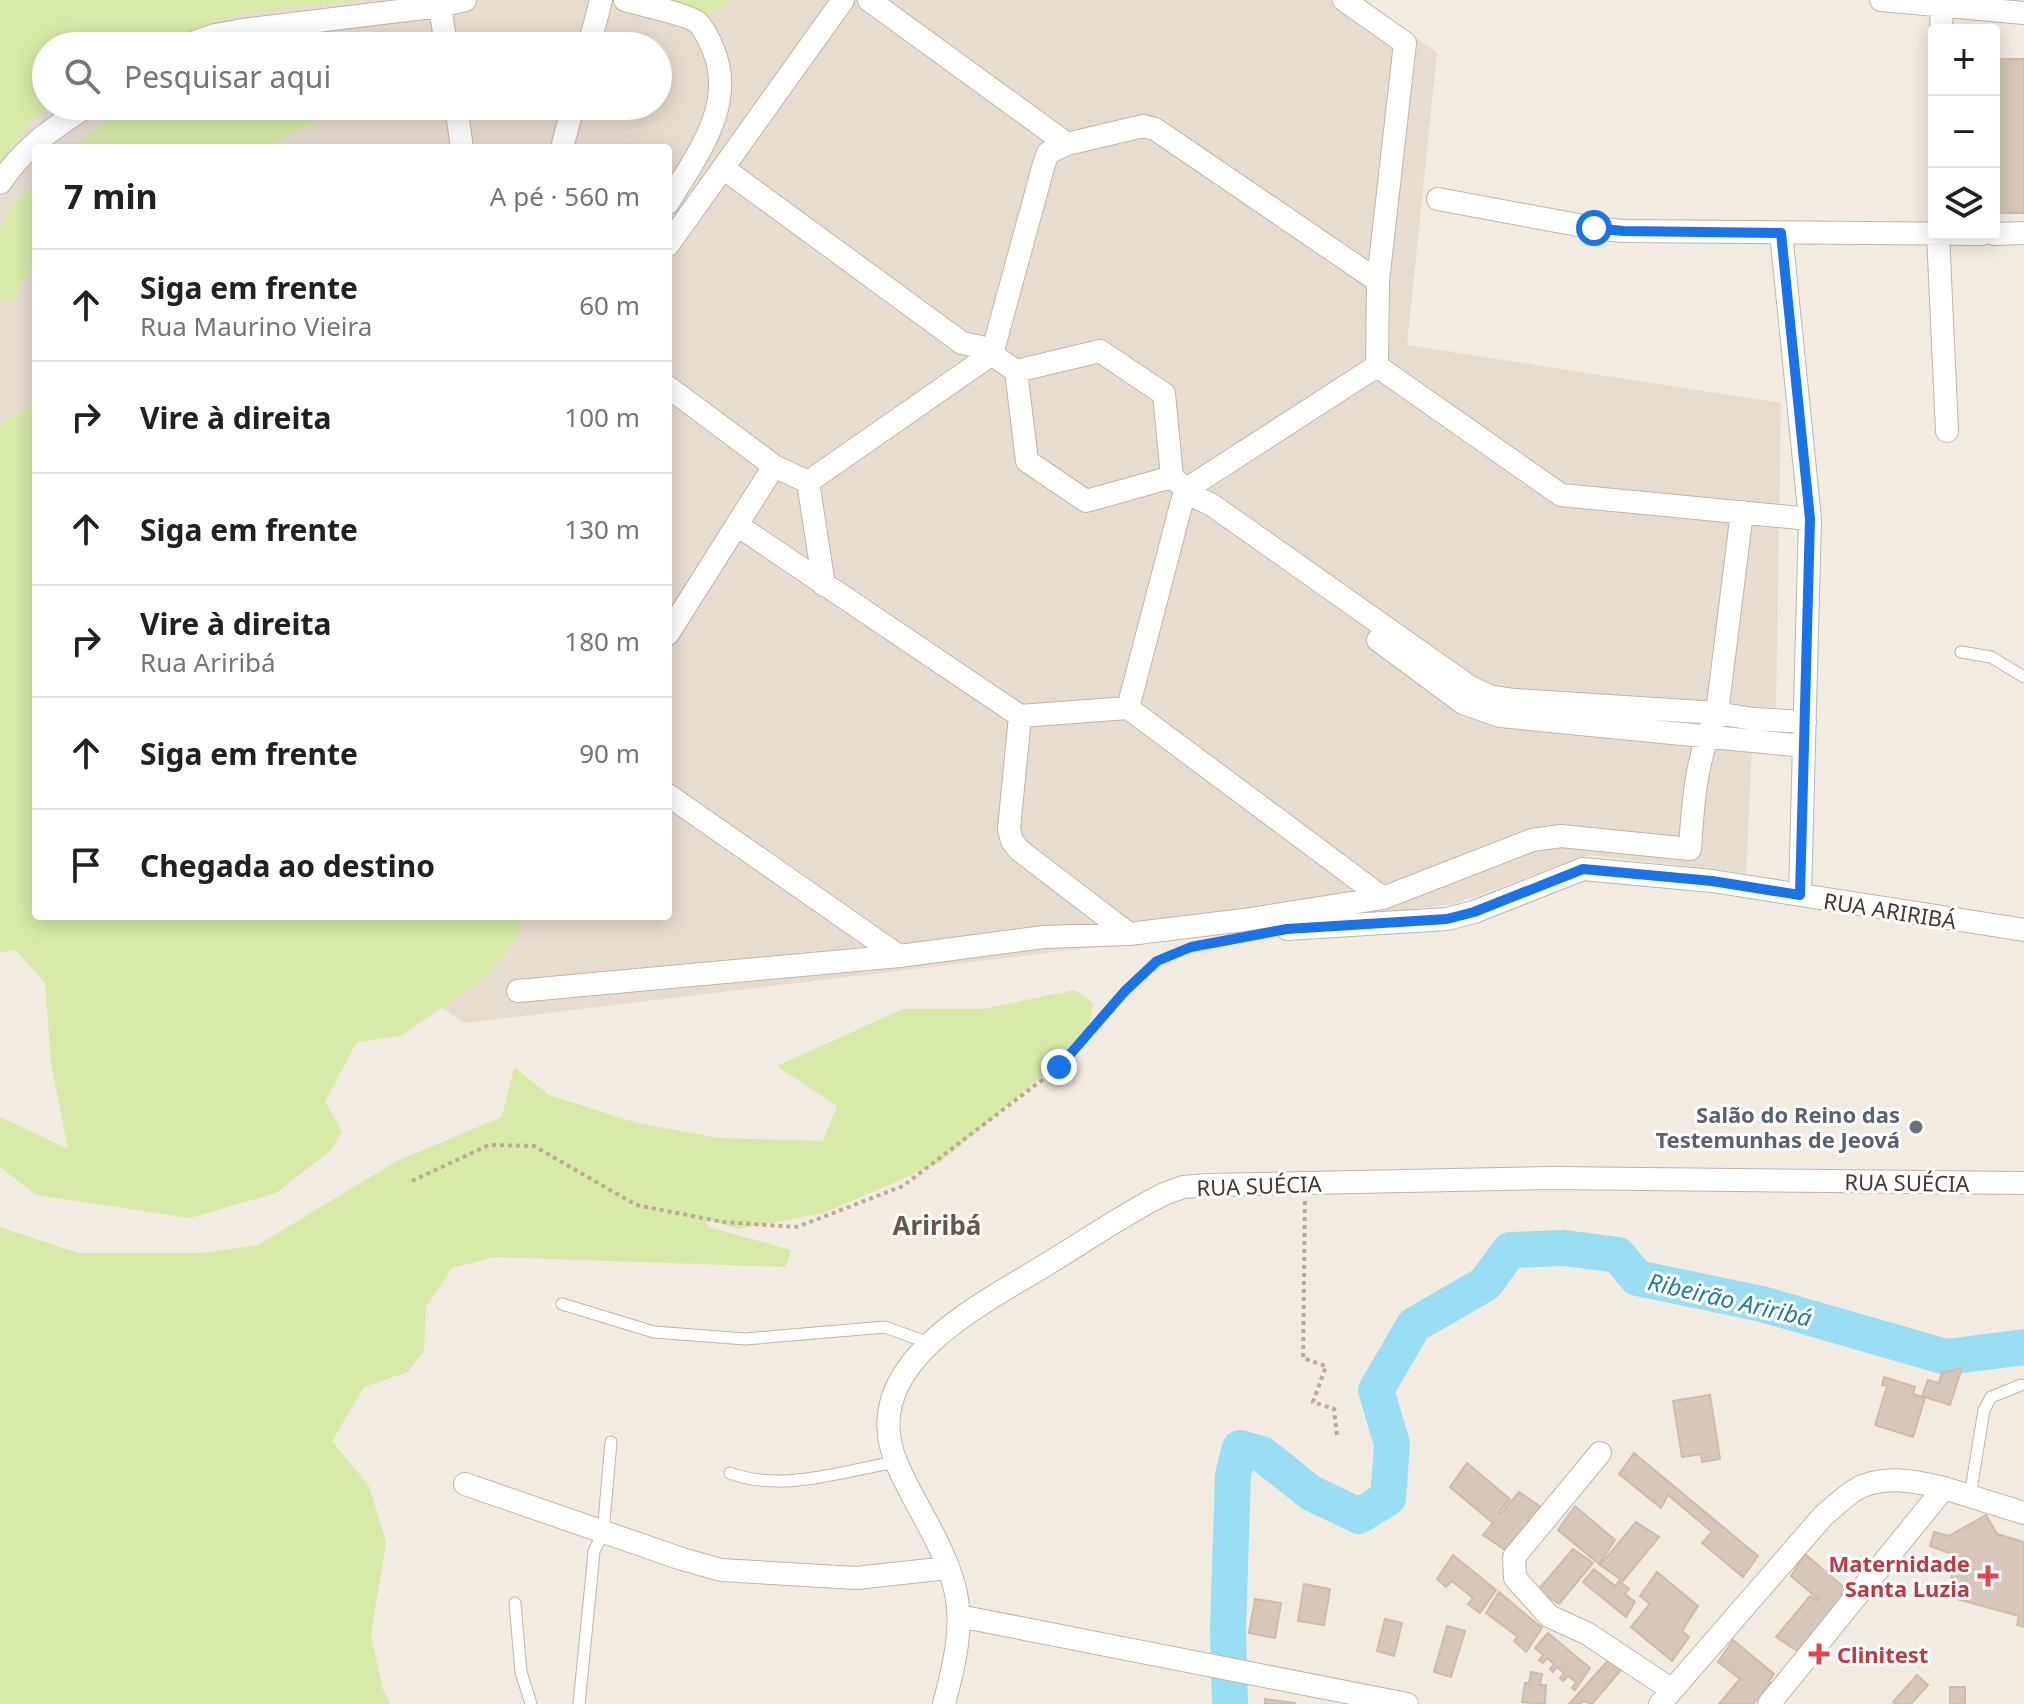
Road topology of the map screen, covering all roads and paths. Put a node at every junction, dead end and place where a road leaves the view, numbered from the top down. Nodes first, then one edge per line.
1 (465, 0) edge
2 (601, 0) edge
3 (625, 0) edge
4 (843, 0) edge
5 (869, 0) edge
6 (1344, 0) edge
7 (1881, 0) edge
8 (440, 6) junction
9 (1942, 6) junction
10 (2024, 13) edge
11 (1941, 24) edge
12 (232, 32) edge
13 (444, 32) edge
14 (593, 32) edge
15 (66, 120) edge
16 (458, 120) edge
17 (569, 120) edge
18 (461, 144) edge
19 (563, 144) edge
20 (1067, 144) junction
21 (727, 162) junction
22 (0, 183) edge
23 (672, 196) edge
24 (1438, 199) dead end
25 (1781, 233) junction
26 (2024, 233) edge
27 (1928, 234) edge
28 (2000, 234) edge
29 (672, 239) edge
30 (1938, 240) edge
31 (1378, 281) junction
32 (987, 351) junction
33 (1377, 366) junction
34 (1016, 371) junction
35 (672, 390) edge
36 (1947, 431) dead end
37 (774, 466) junction
38 (808, 482) junction
39 (1184, 488) junction
40 (1742, 512) junction
41 (1810, 519) junction
42 (737, 525) junction
43 (824, 585) junction
44 (672, 628) edge
45 (1961, 652) dead end
46 (2024, 677) edge
47 (1128, 708) junction
48 (1717, 713) junction
49 (1020, 716) junction
50 (1805, 722) junction
51 (1707, 734) junction
52 (1731, 740) junction
53 (1804, 746) junction
54 (1694, 783) junction
55 (672, 798) edge
56 (1800, 895) junction
57 (1383, 898) junction
58 (1287, 929) dead end
59 (2024, 930) edge
60 (1129, 934) junction
61 (1191, 947) dead end
62 (899, 956) junction
63 (518, 991) dead end
64 (412, 1181) dead end
65 (1305, 1183) junction
66 (2024, 1183) edge
67 (562, 1304) dead end
68 (929, 1343) junction
69 (2021, 1385) dead end
70 (1337, 1436) dead end
71 (611, 1442) dead end
72 (1600, 1453) dead end
73 (896, 1462) junction
74 (730, 1473) dead end
75 (465, 1484) dead end
76 (1944, 1488) junction
77 (1970, 1496) junction
78 (2024, 1513) edge
79 (603, 1533) junction
80 (948, 1568) junction
81 (515, 1603) dead end
82 (959, 1616) junction
83 (1666, 1697) edge
84 (531, 1704) edge
85 (579, 1704) edge
86 (944, 1704) edge
87 (1407, 1704) edge
88 (1769, 1704) edge

1 - 8 street
2 - 14 street
3 - 23 street
4 - 21 street
5 - 20 street
6 - 31 street
7 - 9 street
8 - 12 street
8 - 13 street
9 - 10 street
9 - 11 street
15 - 22 street
16 - 18 street
17 - 19 street
20 - 31 street
20 - 32 street
21 - 29 street
21 - 32 street
24 - 25 street
25 - 27 street
25 - 41 street
26 - 28 street
30 - 36 street
31 - 33 street
32 - 34 street
32 - 38 street
33 - 39 street
33 - 40 street
34 - 39 street
34 - 39 street
35 - 37 street
37 - 38 street
37 - 42 street
38 - 43 street
39 - 47 street
39 - 48 street
39 - 51 street
40 - 41 street
40 - 48 street
41 - 50 street
42 - 43 street
42 - 44 street
43 - 49 street
45 - 46 lane
47 - 49 street
47 - 57 street
48 - 50 street
48 - 51 street
49 - 60 street
50 - 53 street
51 - 52 street
51 - 54 street
52 - 53 street
52 - 54 street
53 - 56 street
54 - 57 street
55 - 62 street
56 - 58 street, RUA ARIRIBÁ
56 - 59 street, RUA ARIRIBÁ
57 - 60 street
60 - 62 street
61 - 64 path
62 - 63 street
65 - 66 street, RUA SUÉCIA
65 - 68 street, RUA SUÉCIA
65 - 70 path
67 - 68 lane
68 - 73 street, RUA SUÉCIA
69 - 77 lane
71 - 79 lane
72 - 83 street
73 - 74 lane
73 - 80 street, RUA SUÉCIA
75 - 79 street
76 - 77 street
76 - 83 street
76 - 88 street
77 - 78 street
79 - 80 street
79 - 85 lane
80 - 82 street, RUA SUÉCIA
81 - 84 lane
82 - 86 street, RUA SUÉCIA
82 - 87 street

